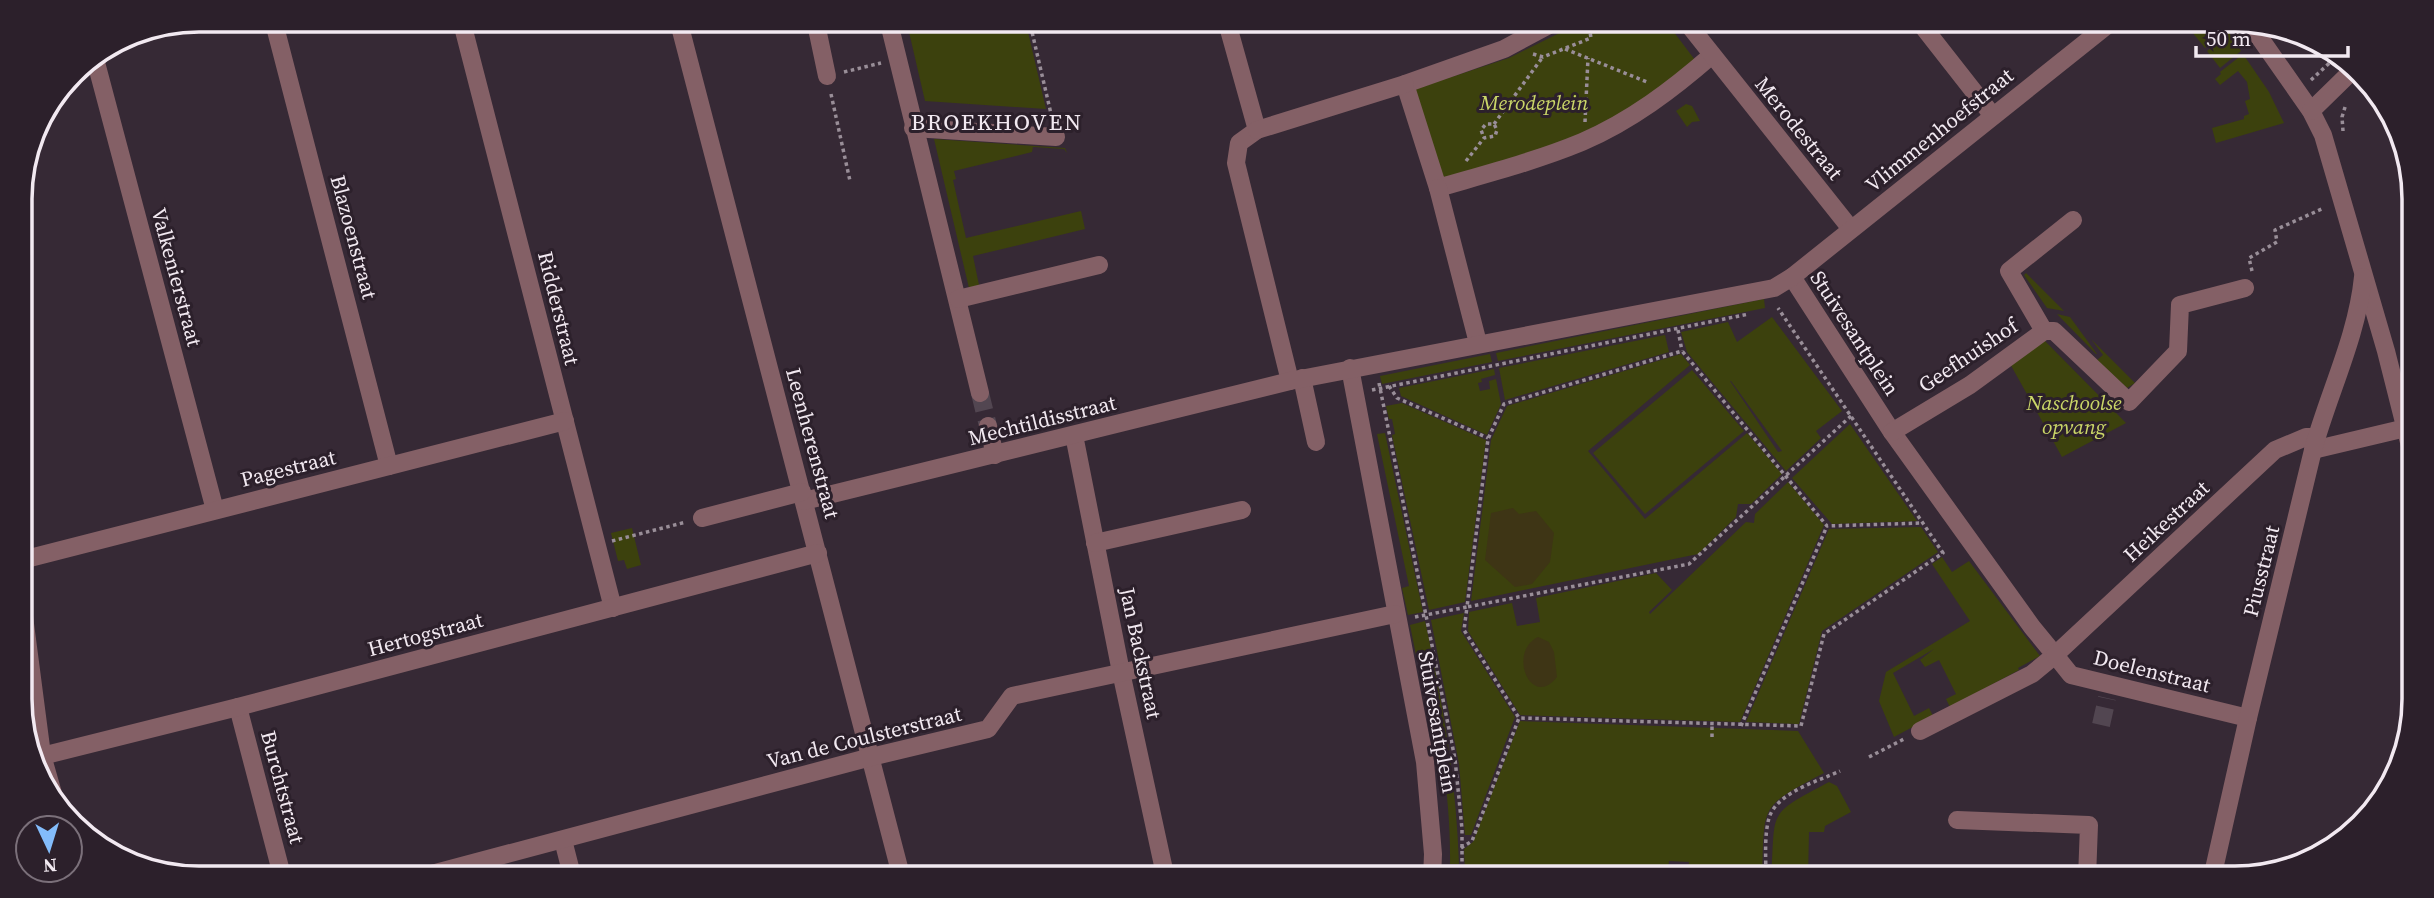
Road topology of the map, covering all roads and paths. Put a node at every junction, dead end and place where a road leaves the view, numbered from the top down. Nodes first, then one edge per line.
1 (276, 32) edge
2 (464, 32) edge
3 (681, 32) edge
4 (818, 32) edge
5 (891, 32) edge
6 (1032, 32) edge
7 (1230, 32) edge
8 (1536, 32) edge
9 (1590, 32) edge
10 (1694, 32) edge
11 (1927, 32) edge
12 (2099, 32) edge
13 (2256, 33) edge
14 (1525, 38) junction
15 (1565, 48) junction
16 (1712, 55) junction
17 (1543, 57) junction
18 (1588, 58) junction
19 (897, 59) junction
20 (2331, 62) edge
21 (97, 66) edge
22 (2348, 75) edge
23 (827, 76) junction
24 (1405, 84) junction
25 (2307, 85) dead end
26 (1670, 92) junction
27 (2311, 111) junction
28 (1993, 116) junction
29 (1494, 124) junction
30 (913, 128) junction
31 (1257, 130) junction
32 (1056, 137) joint
33 (1584, 141) junction
34 (850, 181) dead end
35 (1438, 188) junction
36 (2342, 199) junction
37 (2073, 220) dead end
38 (1851, 229) junction
39 (1099, 265) dead end
40 (1792, 276) junction
41 (2363, 277) junction
42 (2245, 288) joint
43 (958, 299) junction
44 (1778, 308) dead end
45 (1753, 313) dead end
46 (1678, 330) junction
47 (2044, 331) junction
48 (1478, 344) junction
49 (1682, 351) junction
50 (1350, 368) junction
51 (1296, 379) junction
52 (1389, 386) junction
53 (980, 393) tunnel mouth
54 (2402, 409) edge
55 (1851, 416) junction
56 (565, 421) junction
57 (988, 426) tunnel mouth
58 (2402, 428) edge
59 (1892, 432) junction
60 (1074, 435) junction
61 (1488, 439) junction
62 (1316, 442) dead end
63 (2315, 444) junction
64 (995, 455) junction
65 (390, 466) junction
66 (1788, 476) junction
67 (803, 496) junction
68 (215, 510) junction
69 (1242, 510) dead end
70 (702, 517) joint
71 (1923, 523) junction
72 (1827, 526) junction
73 (597, 544) junction
74 (1095, 544) junction
75 (818, 553) junction
76 (32, 557) edge
77 (1467, 607) junction
78 (613, 608) junction
79 (1427, 615) junction
80 (1396, 618) junction
81 (2055, 655) junction
82 (1121, 672) junction
83 (32, 698) edge
84 (238, 707) junction
85 (1518, 718) junction
86 (2248, 718) junction
87 (1712, 725) junction
88 (1741, 726) junction
89 (1920, 731) joint
90 (36, 735) edge
91 (1712, 737) dead end
92 (41, 756) edge
93 (871, 757) junction
94 (1869, 757) dead end
95 (1840, 771) dead end
96 (1957, 820) dead end
97 (563, 841) junction
98 (1461, 848) junction
99 (280, 866) edge
100 (464, 866) edge
101 (570, 866) edge
102 (899, 866) edge
103 (1163, 866) edge
104 (1432, 866) edge
105 (1462, 866) edge
106 (1766, 866) edge
107 (2087, 866) edge
108 (2215, 866) edge

1 - 65 street, Blazoenstraat
2 - 56 street, Ridderstraat
3 - 67 street, Leenherenstraat
4 - 23 street
5 - 19 street
6 - 32 path
7 - 31 street
8 - 14 street
9 - 15 path
10 - 16 street
11 - 28 street
12 - 28 street, Vlimmenhoefstraat
13 - 27 street
14 - 17 path
14 - 24 street
15 - 17 path
15 - 18 path
16 - 26 street
16 - 38 street, Merodestraat
17 - 29 path
18 - 26 path
18 - 33 path
19 - 23 path
19 - 30 street
20 - 25 path
21 - 68 street, Valkenierstraat
22 - 27 street
23 - 34 path
24 - 31 street
24 - 35 street
26 - 33 street
27 - 36 street
28 - 38 street, Vlimmenhoefstraat
29 - 29 path
30 - 32 street
30 - 43 street
31 - 51 street
33 - 35 street
35 - 48 street
36 - 41 street
36 - 42 path
37 - 47 street
38 - 40 street, Vlimmenhoefstraat
39 - 43 street
40 - 48 street, Stuivesantplein
40 - 59 street, Stuivesantplein
41 - 54 street
41 - 63 street, Piusstraat
42 - 47 street, Geefhuishof
43 - 53 street
44 - 55 path
45 - 46 path
46 - 49 path
46 - 52 path
47 - 59 street, Geefhuishof
48 - 50 street, Stuivesantplein
49 - 61 path
49 - 66 path
50 - 51 street, Stuivesantplein
50 - 80 street, Stuivesantplein
51 - 60 street, Mechtildisstraat
51 - 62 street
52 - 61 path
52 - 79 path, Stuivesantplein
55 - 66 path
55 - 71 path
56 - 65 street, Pagestraat
56 - 73 street, Ridderstraat
57 - 64 street
58 - 63 street, Heikestraat
59 - 81 street, Stuivesantplein
60 - 64 street, Mechtildisstraat
60 - 74 street, Jan Backstraat
61 - 77 path
63 - 81 street, Heikestraat
63 - 86 street, Piusstraat
64 - 67 street, Mechtildisstraat
65 - 68 street, Pagestraat
66 - 72 path
66 - 77 path
67 - 70 street
67 - 75 street, Leenherenstraat
68 - 76 street, Pagestraat
69 - 74 street
70 - 73 path
71 - 72 path
71 - 88 path
72 - 88 path
73 - 78 street, Ridderstraat
74 - 82 street, Jan Backstraat
75 - 78 street, Hertogstraat
75 - 93 street, Leenherenstraat
77 - 79 path
77 - 85 path
78 - 84 street, Hertogstraat
79 - 80 path
79 - 98 path, Stuivesantplein
80 - 82 street, Van de Coulsterstraat
80 - 104 street, Stuivesantplein
81 - 86 street, Doelenstraat
81 - 89 street
82 - 93 street, Van de Coulsterstraat
82 - 103 street, Jan Backstraat
83 - 90 street
84 - 92 street, Hertogstraat
84 - 99 street, Burchtstraat
85 - 87 path
85 - 98 path, Stuivesantplein
86 - 108 street, Piusstraat
87 - 88 path
87 - 91 path
89 - 94 path
93 - 97 street, Van de Coulsterstraat
93 - 102 street, Leenherenstraat
95 - 106 path
96 - 107 street
97 - 100 street, Van de Coulsterstraat
97 - 101 street
98 - 105 path, Stuivesantplein

